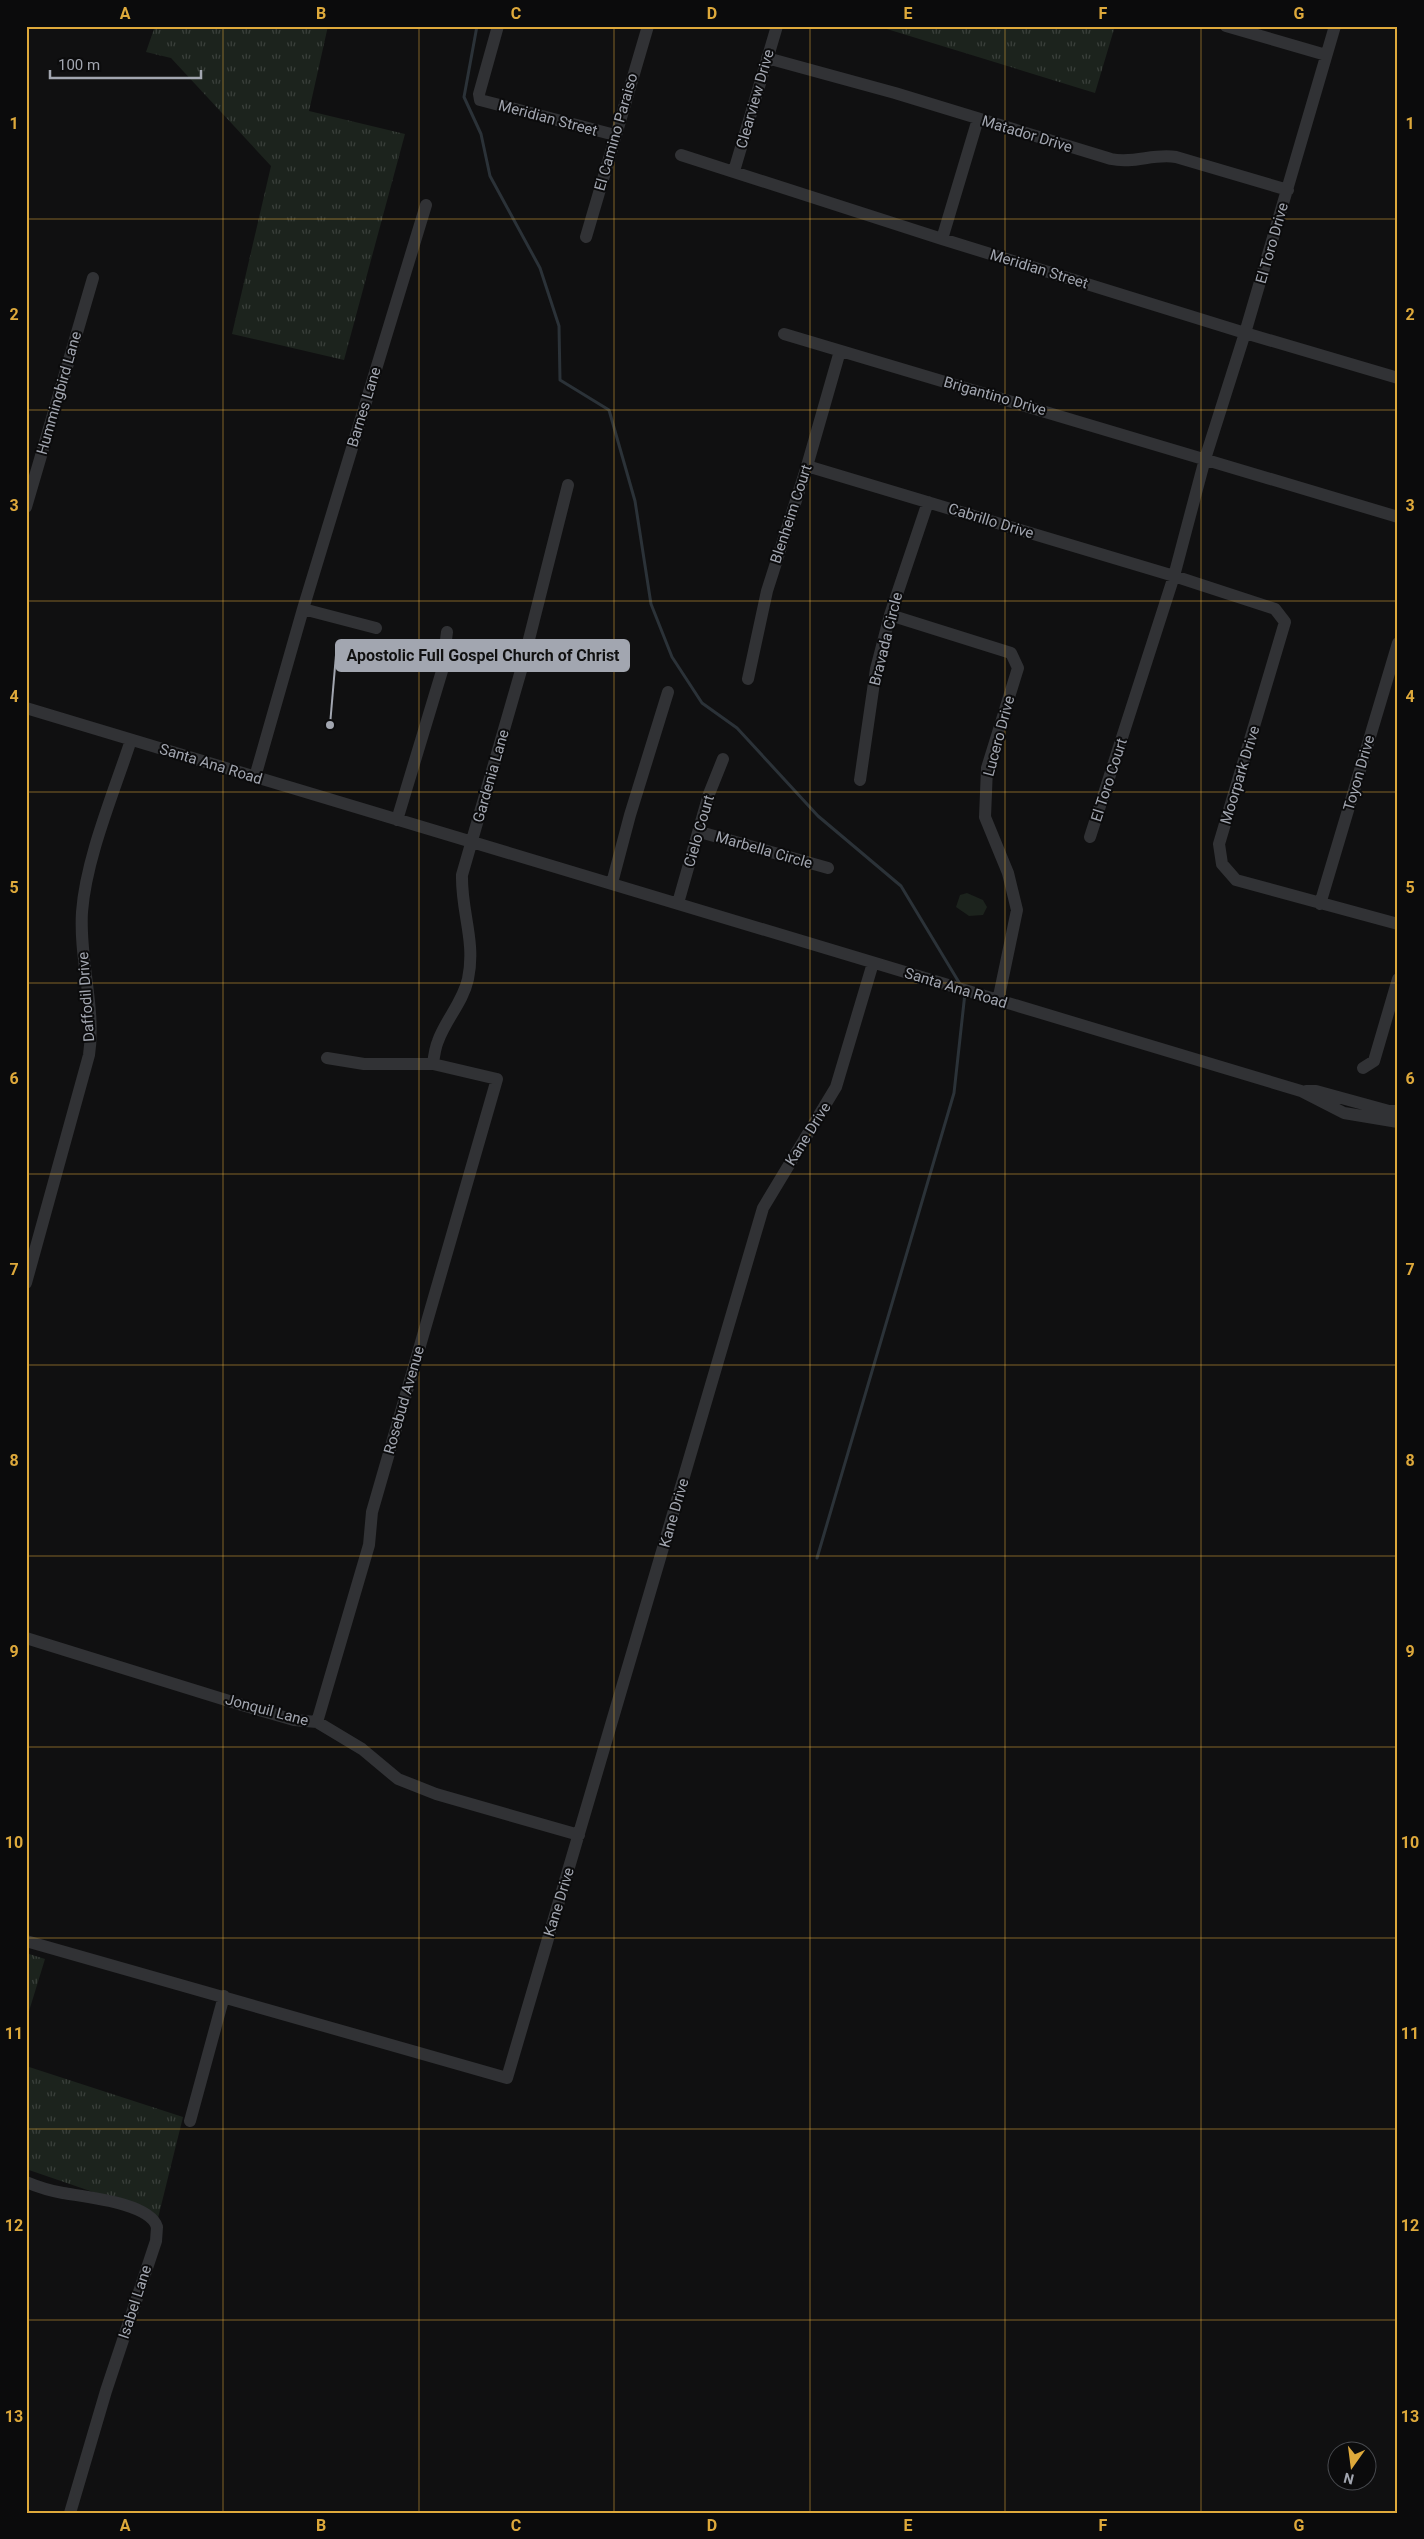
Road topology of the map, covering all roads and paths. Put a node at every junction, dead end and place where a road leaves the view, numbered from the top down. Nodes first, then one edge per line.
1 (498, 26) edge
2 (648, 26) edge
3 (777, 26) edge
4 (1226, 26) edge
5 (1335, 26) edge
6 (1326, 55) junction
7 (767, 58) junction
8 (978, 119) junction
9 (615, 135) junction
10 (681, 155) dead end
11 (734, 171) junction
12 (1288, 190) junction
13 (426, 205) dead end
14 (586, 237) dead end
15 (942, 239) junction
16 (93, 278) dead end
17 (1245, 333) junction
18 (784, 334) dead end
19 (840, 351) junction
20 (1398, 378) edge
21 (1205, 458) junction
22 (807, 466) junction
23 (568, 485) dead end
24 (928, 502) junction
25 (26, 507) edge
26 (1398, 516) edge
27 (1174, 576) junction
28 (303, 609) junction
29 (890, 615) junction
30 (376, 628) dead end
31 (447, 632) dead end
32 (1398, 643) edge
33 (748, 680) dead end
34 (668, 692) dead end
35 (26, 708) edge
36 (131, 740) junction
37 (723, 759) dead end
38 (255, 777) junction
39 (860, 780) dead end
40 (397, 820) junction
41 (700, 832) junction
42 (1090, 837) dead end
43 (472, 842) junction
44 (828, 868) dead end
45 (612, 883) junction
46 (678, 903) junction
47 (1320, 904) junction
48 (1398, 924) edge
49 (873, 963) junction
50 (1398, 979) edge
51 (998, 1001) junction
52 (327, 1058) dead end
53 (433, 1064) junction
54 (1363, 1068) dead end
55 (1301, 1092) junction
56 (1398, 1110) edge
57 (1398, 1122) edge
58 (26, 1283) edge
59 (26, 1638) edge
60 (317, 1722) junction
61 (579, 1835) junction
62 (26, 1941) edge
63 (224, 1996) junction
64 (190, 2121) dead end
65 (26, 2182) edge
66 (70, 2513) edge

1 - 9 street, Meridian Street
2 - 9 street, El Camino Paraiso
3 - 7 street, Clearview Drive
4 - 6 street
5 - 6 street, El Toro Drive
6 - 12 street, El Toro Drive
7 - 8 street, Matador Drive
7 - 11 street, Clearview Drive
8 - 12 street, Matador Drive
8 - 15 street
9 - 14 street, El Camino Paraiso
10 - 11 street, Meridian Street
11 - 15 street, Meridian Street
12 - 17 street, El Toro Drive
13 - 28 street, Barnes Lane
15 - 17 street, Meridian Street
16 - 25 street, Hummingbird Lane
17 - 20 street, Meridian Street
17 - 21 street, El Toro Drive
18 - 19 street, Brigantino Drive
19 - 21 street, Brigantino Drive
19 - 22 street, Blenheim Court
21 - 26 street, Brigantino Drive
21 - 27 street
22 - 24 street, Cabrillo Drive
22 - 33 street, Blenheim Court
23 - 43 street, Gardenia Lane
24 - 27 street, Cabrillo Drive
24 - 29 street, Bravada Circle
27 - 42 street, El Toro Court
27 - 47 street, Moorpark Drive
28 - 30 street
28 - 38 street, Barnes Lane
29 - 39 street, Bravada Circle
29 - 51 street, Lucero Drive
31 - 40 street
32 - 47 street, Toyon Drive
34 - 45 street
35 - 36 street, Santa Ana Road
36 - 38 street, Santa Ana Road
36 - 58 street, Daffodil Drive
37 - 41 street, Cielo Court
38 - 40 street, Santa Ana Road
40 - 43 street, Santa Ana Road
41 - 44 street, Marbella Circle
41 - 46 street, Cielo Court
43 - 45 street, Santa Ana Road
43 - 53 street, Gardenia Lane
45 - 46 street, Santa Ana Road
46 - 49 street, Santa Ana Road
47 - 48 street, Moorpark Drive
49 - 51 street, Santa Ana Road
49 - 61 street, Kane Drive
50 - 54 street
51 - 55 street, Santa Ana Road
52 - 53 street
53 - 60 street, Rosebud Avenue
55 - 56 street, Santa Ana Road
55 - 57 street, Santa Ana Road
59 - 60 street, Jonquil Lane
60 - 61 street, Jonquil Lane
61 - 63 street, Kane Drive
62 - 63 street
63 - 64 street
65 - 66 street, Isabel Lane

